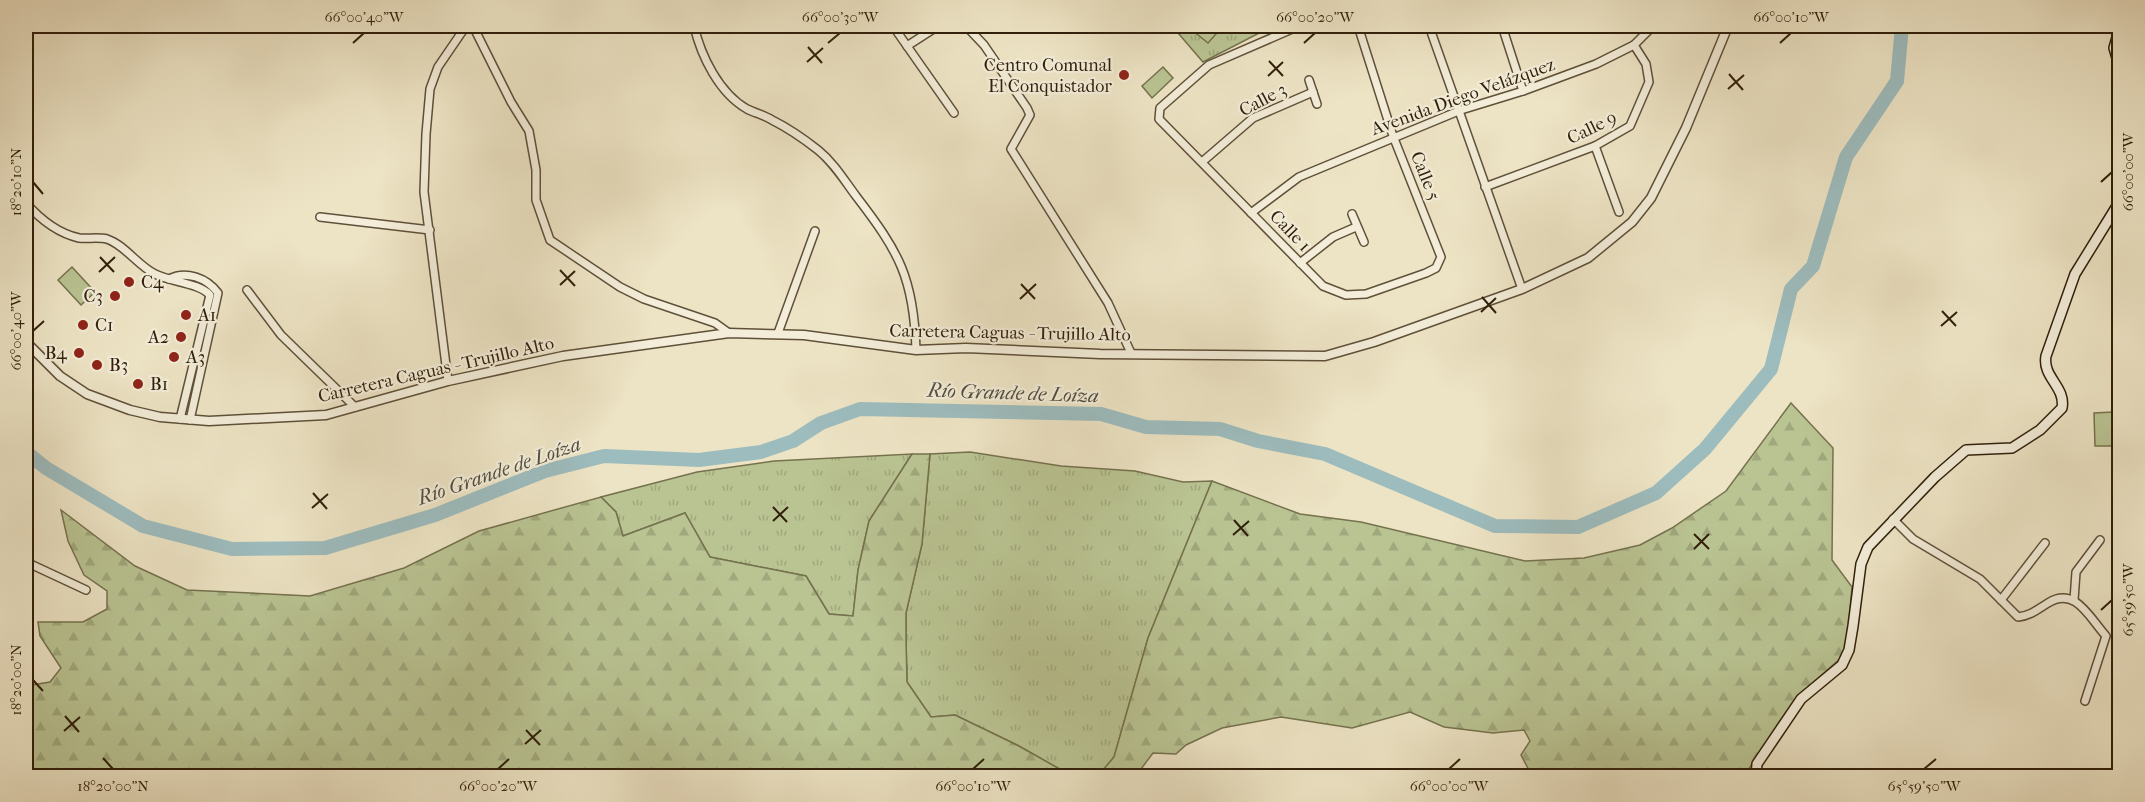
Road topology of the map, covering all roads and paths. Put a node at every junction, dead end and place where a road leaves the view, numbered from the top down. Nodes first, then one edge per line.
1 (466, 26) edge
2 (473, 26) edge
3 (694, 26) edge
4 (893, 26) edge
5 (966, 26) edge
6 (1299, 26) edge
7 (1358, 26) edge
8 (1429, 26) edge
9 (1502, 26) edge
10 (1653, 26) edge
11 (1728, 26) edge
12 (933, 27) edge
13 (2120, 27) edge
14 (1277, 29) edge
15 (1634, 45) junction
16 (907, 46) junction
17 (2120, 68) edge
18 (1309, 80) dead end
19 (1313, 92) junction
20 (1523, 92) junction
21 (1317, 104) dead end
22 (1461, 110) junction
23 (954, 113) dead end
24 (1393, 136) junction
25 (1595, 146) junction
26 (1202, 162) junction
27 (1485, 187) junction
28 (2120, 201) edge
29 (26, 203) edge
30 (1619, 212) dead end
31 (1251, 213) junction
32 (1352, 214) dead end
33 (320, 217) dead end
34 (1356, 228) junction
35 (430, 230) junction
36 (815, 231) dead end
37 (1364, 242) dead end
38 (1300, 263) junction
39 (1436, 267) joint
40 (169, 279) junction
41 (1522, 289) junction
42 (247, 290) dead end
43 (729, 333) junction
44 (778, 333) junction
45 (26, 342) edge
46 (916, 350) junction
47 (1131, 353) junction
48 (448, 381) junction
49 (355, 407) junction
50 (180, 420) junction
51 (190, 420) junction
52 (1893, 519) junction
53 (2100, 540) dead end
54 (2045, 543) dead end
55 (26, 562) edge
56 (86, 590) dead end
57 (2001, 600) junction
58 (2074, 600) junction
59 (2085, 701) dead end
60 (1756, 777) edge

1 - 35 street
2 - 43 street
3 - 46 street
4 - 16 street
5 - 47 street
6 - 14 street
7 - 24 street, Calle 5
8 - 22 street
9 - 20 street
10 - 15 street, Avenida Diego Velázquez
11 - 41 street, Carretera Caguas - Trujillo Alto
12 - 16 street
13 - 17 main road
14 - 26 street, Calle 1
15 - 20 street, Avenida Diego Velázquez
15 - 25 street, Calle 9
16 - 23 street
18 - 19 street, Calle 3
19 - 21 street, Calle 3
19 - 26 street, Calle 3
20 - 22 street, Avenida Diego Velázquez
22 - 24 street, Avenida Diego Velázquez
22 - 27 street
24 - 31 street, Avenida Diego Velázquez
24 - 39 street, Calle 5
25 - 27 street, Calle 9
25 - 30 street
26 - 31 street, Calle 1
27 - 41 street
28 - 52 main road
29 - 40 street
31 - 38 street, Calle 1
32 - 34 street
33 - 35 street
34 - 37 street
34 - 38 street
35 - 48 street
36 - 44 street
38 - 39 street, Calle 1
40 - 50 street
40 - 51 street
41 - 47 street, Carretera Caguas - Trujillo Alto
42 - 49 street
43 - 44 street, Carretera Caguas - Trujillo Alto
43 - 48 street, Carretera Caguas - Trujillo Alto
44 - 46 street, Carretera Caguas - Trujillo Alto
45 - 50 street, Carretera Caguas - Trujillo Alto
46 - 47 street, Carretera Caguas - Trujillo Alto
48 - 49 street, Carretera Caguas - Trujillo Alto
49 - 51 street, Carretera Caguas - Trujillo Alto
50 - 51 street, Carretera Caguas - Trujillo Alto
52 - 57 street
52 - 60 main road
53 - 58 street
54 - 57 street
55 - 56 street
57 - 58 street
58 - 59 street

